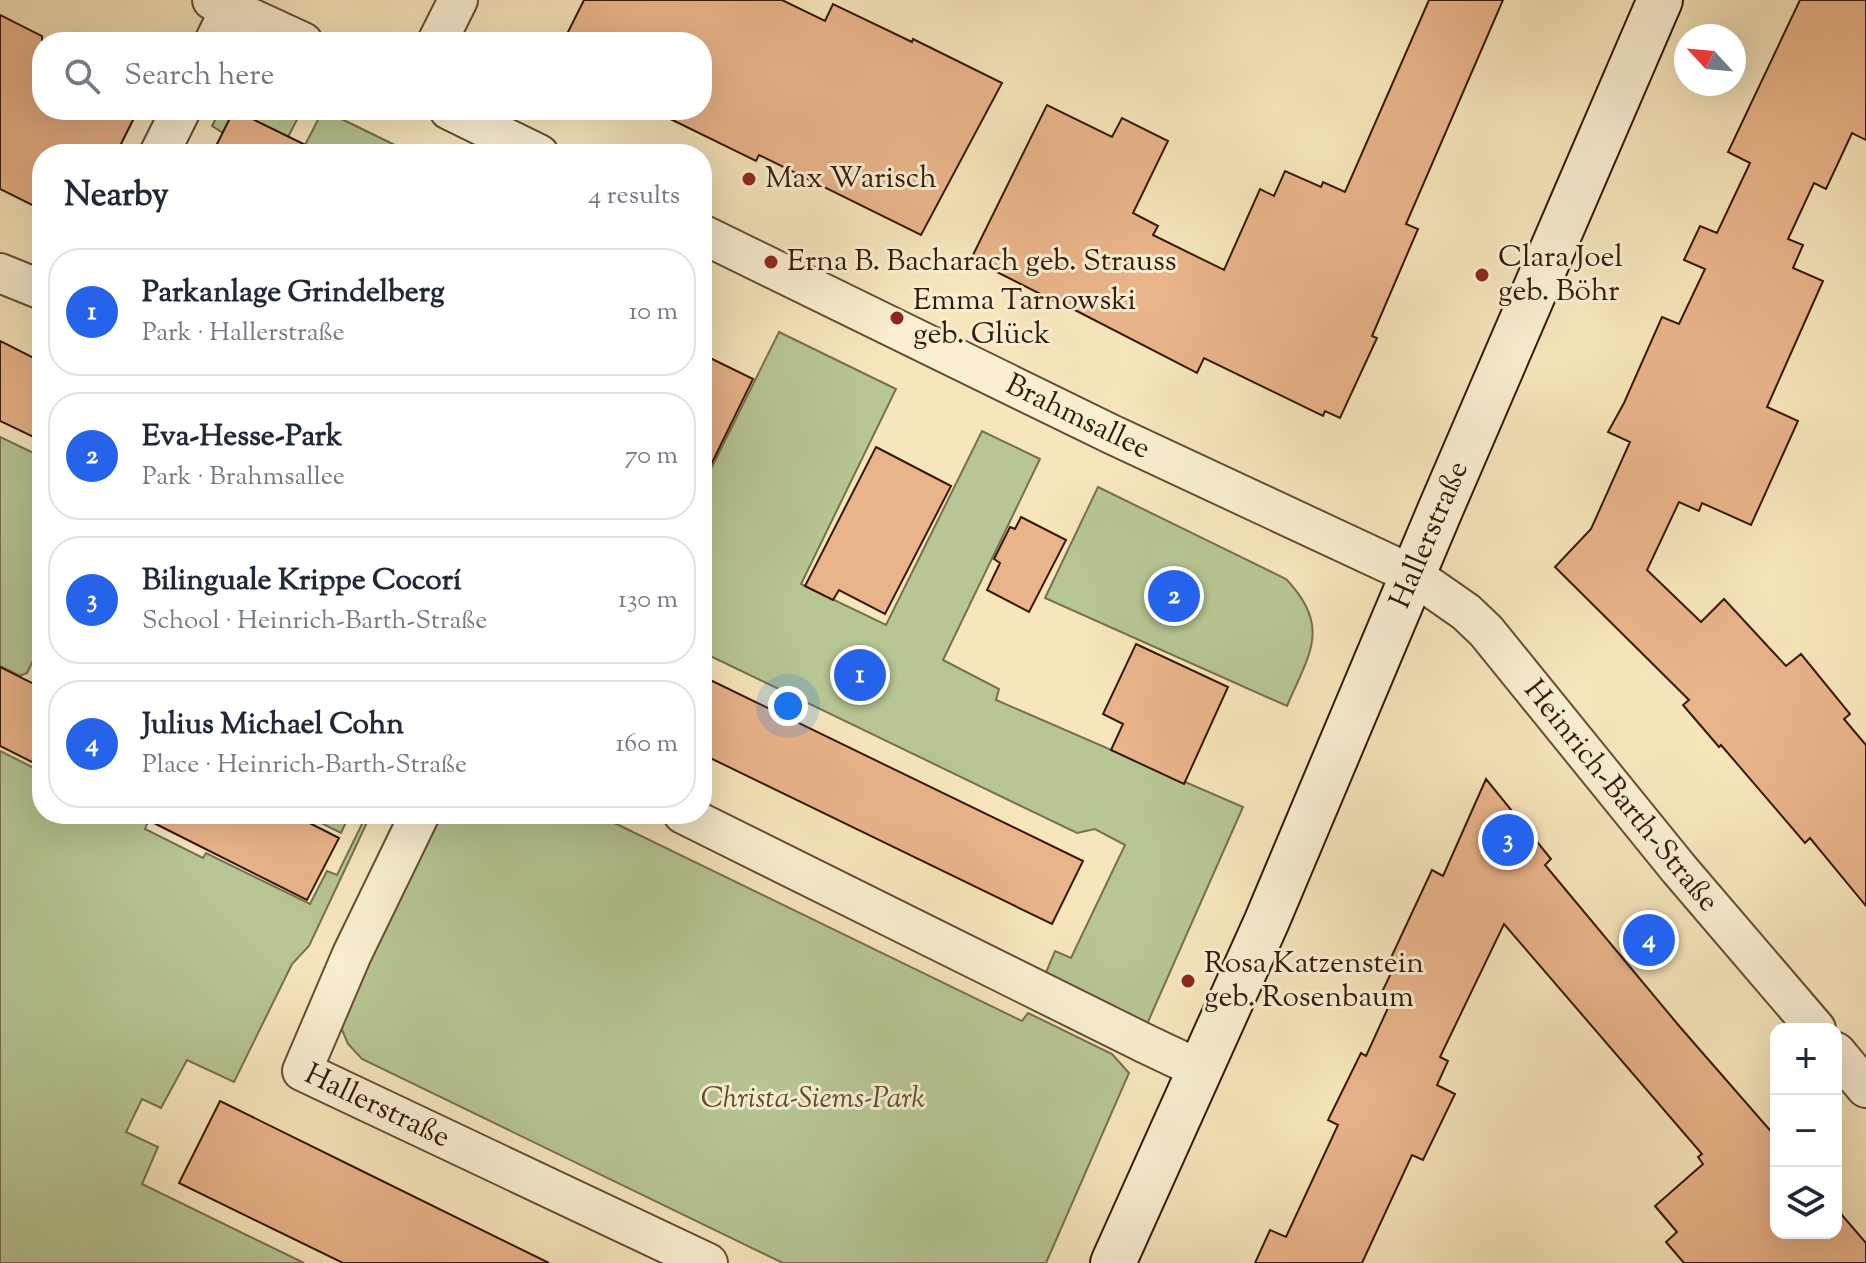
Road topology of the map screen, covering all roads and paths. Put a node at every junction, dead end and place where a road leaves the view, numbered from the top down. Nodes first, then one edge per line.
1 (458, 0) edge
2 (1660, 0) edge
3 (219, 17) edge
4 (269, 32) edge
5 (442, 32) edge
6 (176, 120) edge
7 (469, 120) edge
8 (164, 144) edge
9 (519, 144) edge
10 (712, 239) edge
11 (0, 273) edge
12 (32, 286) edge
13 (1413, 575) junction
14 (415, 824) edge
15 (703, 824) edge
16 (1811, 1023) edge
17 (1842, 1059) edge
18 (1201, 1070) junction
19 (1866, 1088) edge
20 (708, 1263) edge
21 (1113, 1263) edge

1 - 5 street
2 - 13 main road, Hallerstraße
3 - 4 street
6 - 8 street
7 - 9 street
10 - 13 street, Brahmsallee
11 - 12 street
13 - 16 street, Heinrich-Barth-Straße
13 - 18 main road, Hallerstraße
14 - 20 street, Hallerstraße
15 - 18 street
17 - 19 street
18 - 21 main road, Hallerstraße

